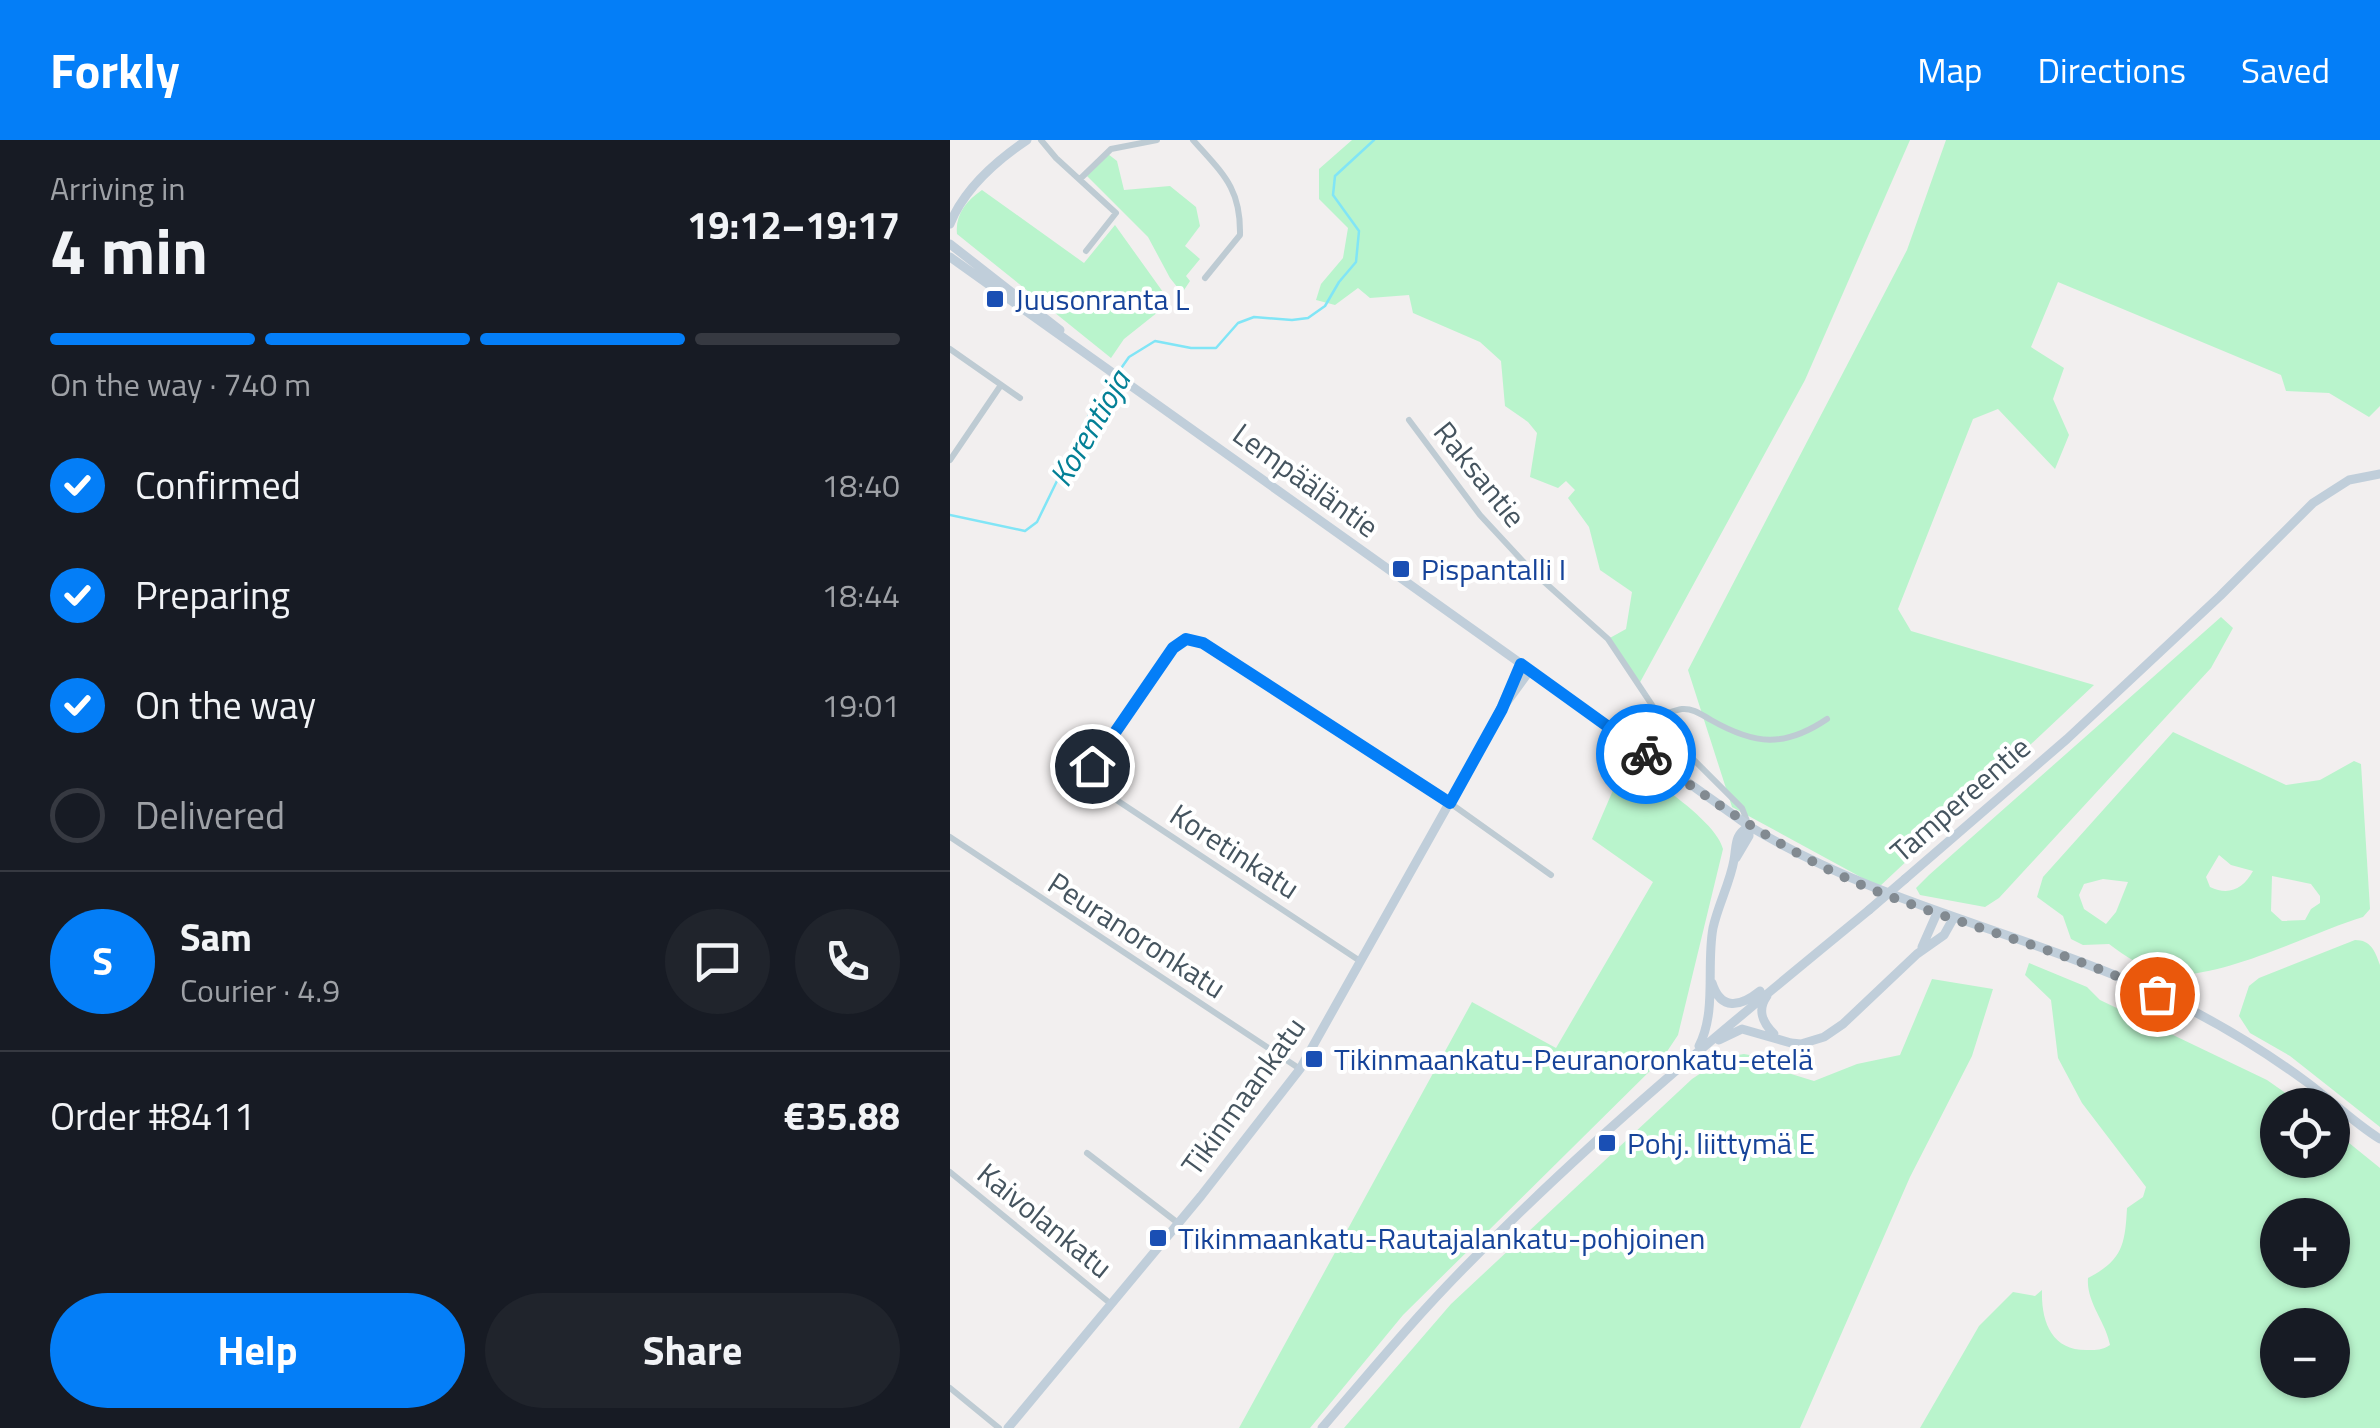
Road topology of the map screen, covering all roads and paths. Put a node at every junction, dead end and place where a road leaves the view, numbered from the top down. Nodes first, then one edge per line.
1 (1026, 140) edge
2 (1041, 140) edge
3 (1156, 140) edge
4 (1193, 140) edge
5 (1080, 179) junction
6 (952, 218) edge
7 (950, 244) edge
8 (1086, 251) dead end
9 (950, 257) edge
10 (1205, 278) dead end
11 (950, 349) edge
12 (1089, 354) junction
13 (1002, 385) junction
14 (1020, 398) dead end
15 (1409, 420) dead end
16 (950, 460) edge
17 (2380, 474) edge
18 (1525, 667) junction
19 (1660, 716) junction
20 (1827, 719) dead end
21 (1450, 803) junction
22 (1749, 826) junction
23 (950, 837) edge
24 (1552, 875) dead end
25 (1937, 914) junction
26 (1953, 919) junction
27 (1917, 954) junction
28 (1361, 961) junction
29 (1709, 965) junction
30 (1800, 966) junction
31 (1772, 989) junction
32 (1780, 1040) junction
33 (1696, 1052) junction
34 (1684, 1062) junction
35 (1300, 1070) junction
36 (2380, 1139) edge
37 (1087, 1153) dead end
38 (950, 1172) edge
39 (1178, 1223) junction
40 (1111, 1304) junction
41 (950, 1388) edge
42 (998, 1428) edge
43 (1008, 1428) edge
44 (1322, 1428) edge

1 - 6 main road
2 - 5 street
3 - 5 street
4 - 10 street
5 - 8 street
7 - 12 main road, Lempääläntie
9 - 12 main road, Lempääläntie
11 - 13 street
12 - 18 main road, Lempääläntie
13 - 14 street
13 - 16 street
15 - 19 street, Raksantie
17 - 30 main road, Tampereentie, bridge
18 - 21 main road, Tikinmaankatu
18 - 22 main road, Lempääläntie
19 - 20 street
19 - 22 street, Raksantie
21 - 24 street
21 - 28 main road, Tikinmaankatu
21 - 28 street, Koretinkatu
22 - 25 main road, Lempääläntie
22 - 29 main road
23 - 35 street, Peuranoronkatu
25 - 26 main road, Lempääläntie
25 - 27 main road
26 - 27 main road
26 - 36 main road, Lempääläntie
27 - 32 main road
28 - 35 main road, Tikinmaankatu
29 - 30 main road
29 - 33 main road
30 - 31 main road, Tampereentie
31 - 32 main road
31 - 33 main road, Tampereentie
32 - 34 main road
33 - 34 main road, Tampereentie
34 - 44 main road, Tampereentie
35 - 39 main road, Tikinmaankatu
37 - 39 street
38 - 40 street, Kaivolankatu
39 - 40 main road, Tikinmaankatu
40 - 43 main road, Tikinmaankatu
41 - 42 street

